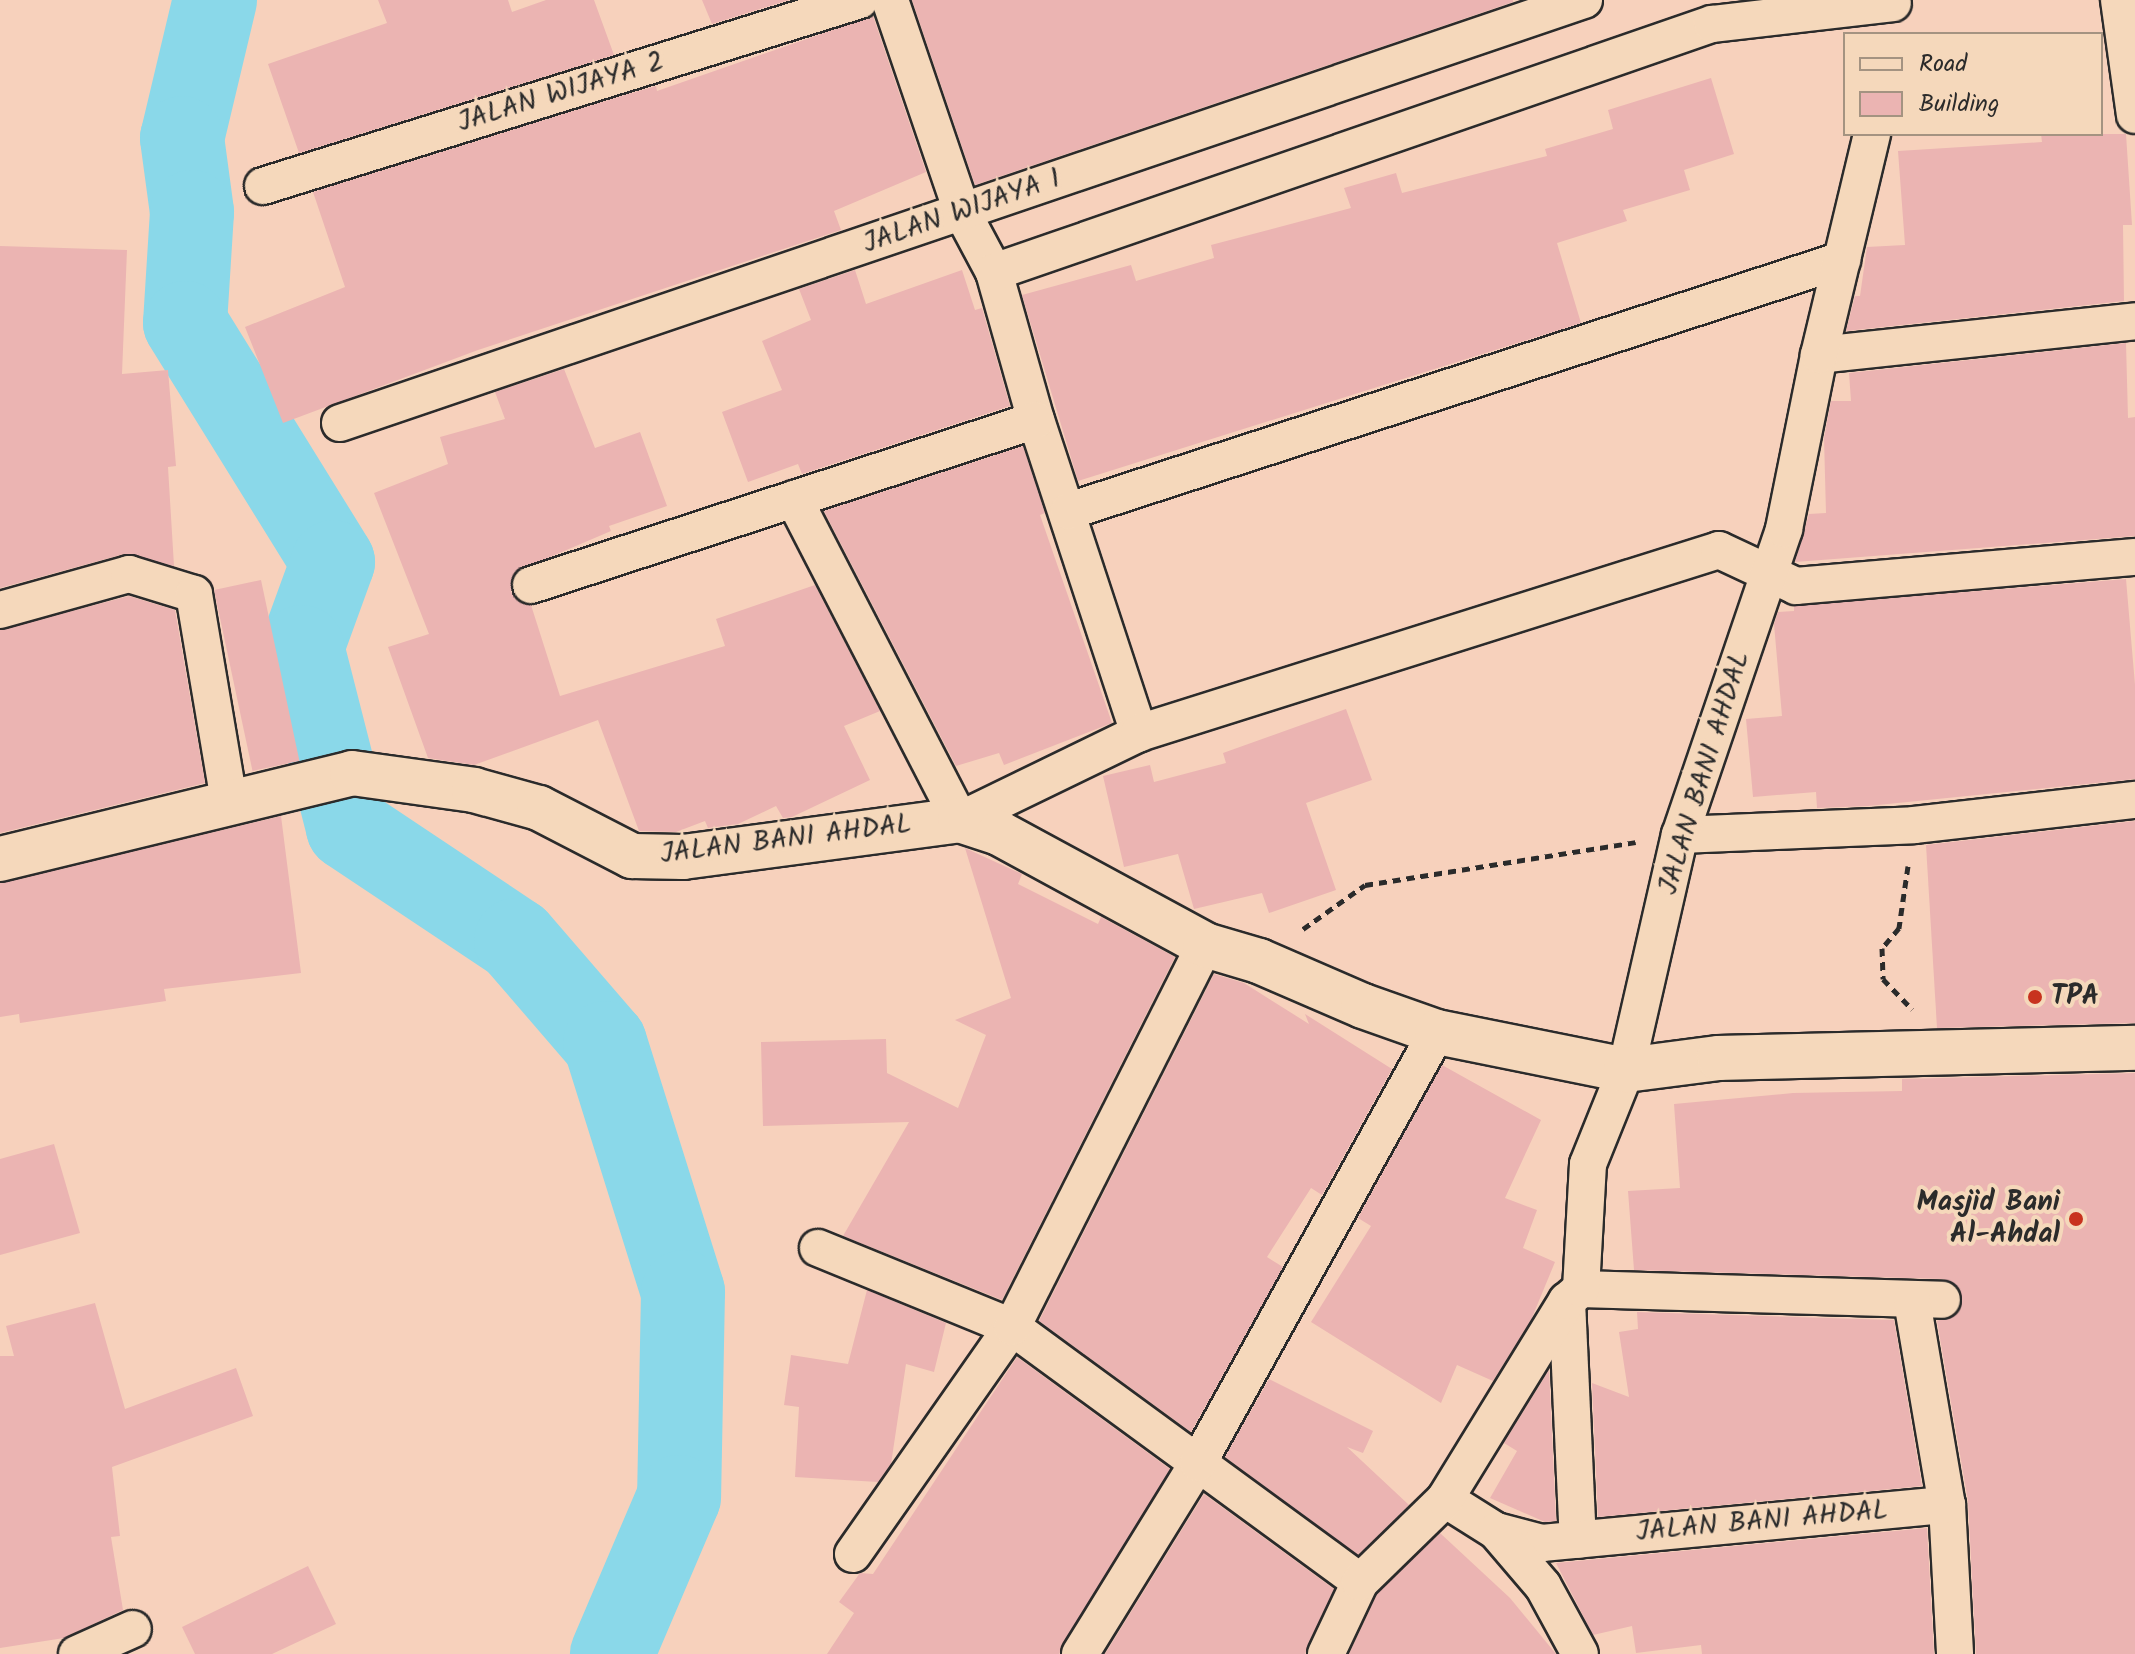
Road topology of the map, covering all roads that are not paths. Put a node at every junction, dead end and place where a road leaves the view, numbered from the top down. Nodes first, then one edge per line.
1 (860, 0) edge
2 (890, 0) edge
3 (1584, 0) edge
4 (2119, 0) edge
5 (1892, 12) edge
6 (2122, 101) edge
7 (1872, 136) edge
8 (263, 186) dead end
9 (962, 212) junction
10 (1842, 260) junction
11 (994, 272) junction
12 (2135, 321) edge
13 (1819, 355) junction
14 (1036, 420) junction
15 (340, 423) dead end
16 (794, 499) junction
17 (1069, 511) junction
18 (2135, 557) edge
19 (1770, 571) junction
20 (531, 585) dead end
21 (0, 610) edge
22 (1139, 733) junction
23 (2135, 800) edge
24 (229, 801) junction
25 (960, 820) junction
26 (1680, 835) junction
27 (0, 859) edge
28 (1205, 945) junction
29 (1437, 1032) junction
30 (2135, 1048) edge
31 (1626, 1070) junction
32 (818, 1248) dead end
33 (1574, 1295) junction
34 (1012, 1327) junction
35 (1198, 1463) junction
36 (1445, 1499) junction
37 (1947, 1505) junction
38 (1496, 1531) junction
39 (1578, 1540) junction
40 (853, 1554) dead end
41 (1360, 1582) junction
42 (133, 1629) dead end
43 (77, 1654) edge
44 (1080, 1654) edge
45 (1326, 1654) edge
46 (1580, 1654) edge
47 (1955, 1654) edge

1 - 8 street, JALAN WIJAYA 2
2 - 9 street
3 - 9 street, JALAN WIJAYA 1
4 - 6 street
5 - 11 street
7 - 10 street, JALAN BANI AHDAL
9 - 11 street
9 - 15 street, JALAN WIJAYA 1
10 - 13 street, JALAN BANI AHDAL
10 - 17 street
11 - 14 street
12 - 13 street
13 - 19 street, JALAN BANI AHDAL
14 - 16 street
14 - 17 street
16 - 20 street
16 - 25 street
17 - 22 street
18 - 19 street
19 - 22 street
19 - 26 street, JALAN BANI AHDAL
21 - 24 street
22 - 25 street
23 - 26 street
24 - 25 street, JALAN BANI AHDAL
24 - 27 street
25 - 28 street, JALAN BANI AHDAL
26 - 31 street, JALAN BANI AHDAL
28 - 29 street, JALAN BANI AHDAL
28 - 34 street
29 - 31 street, JALAN BANI AHDAL
29 - 35 street
30 - 31 street, JALAN BANI AHDAL
31 - 33 street
32 - 34 street
33 - 36 street
33 - 37 street
33 - 39 street
34 - 35 street
34 - 40 street
35 - 41 street
35 - 44 street
36 - 38 street, JALAN BANI AHDAL
36 - 41 street
37 - 39 street, JALAN BANI AHDAL
37 - 47 street
38 - 39 street, JALAN BANI AHDAL
38 - 46 street, JALAN BANI AHDAL
41 - 45 street
42 - 43 street

